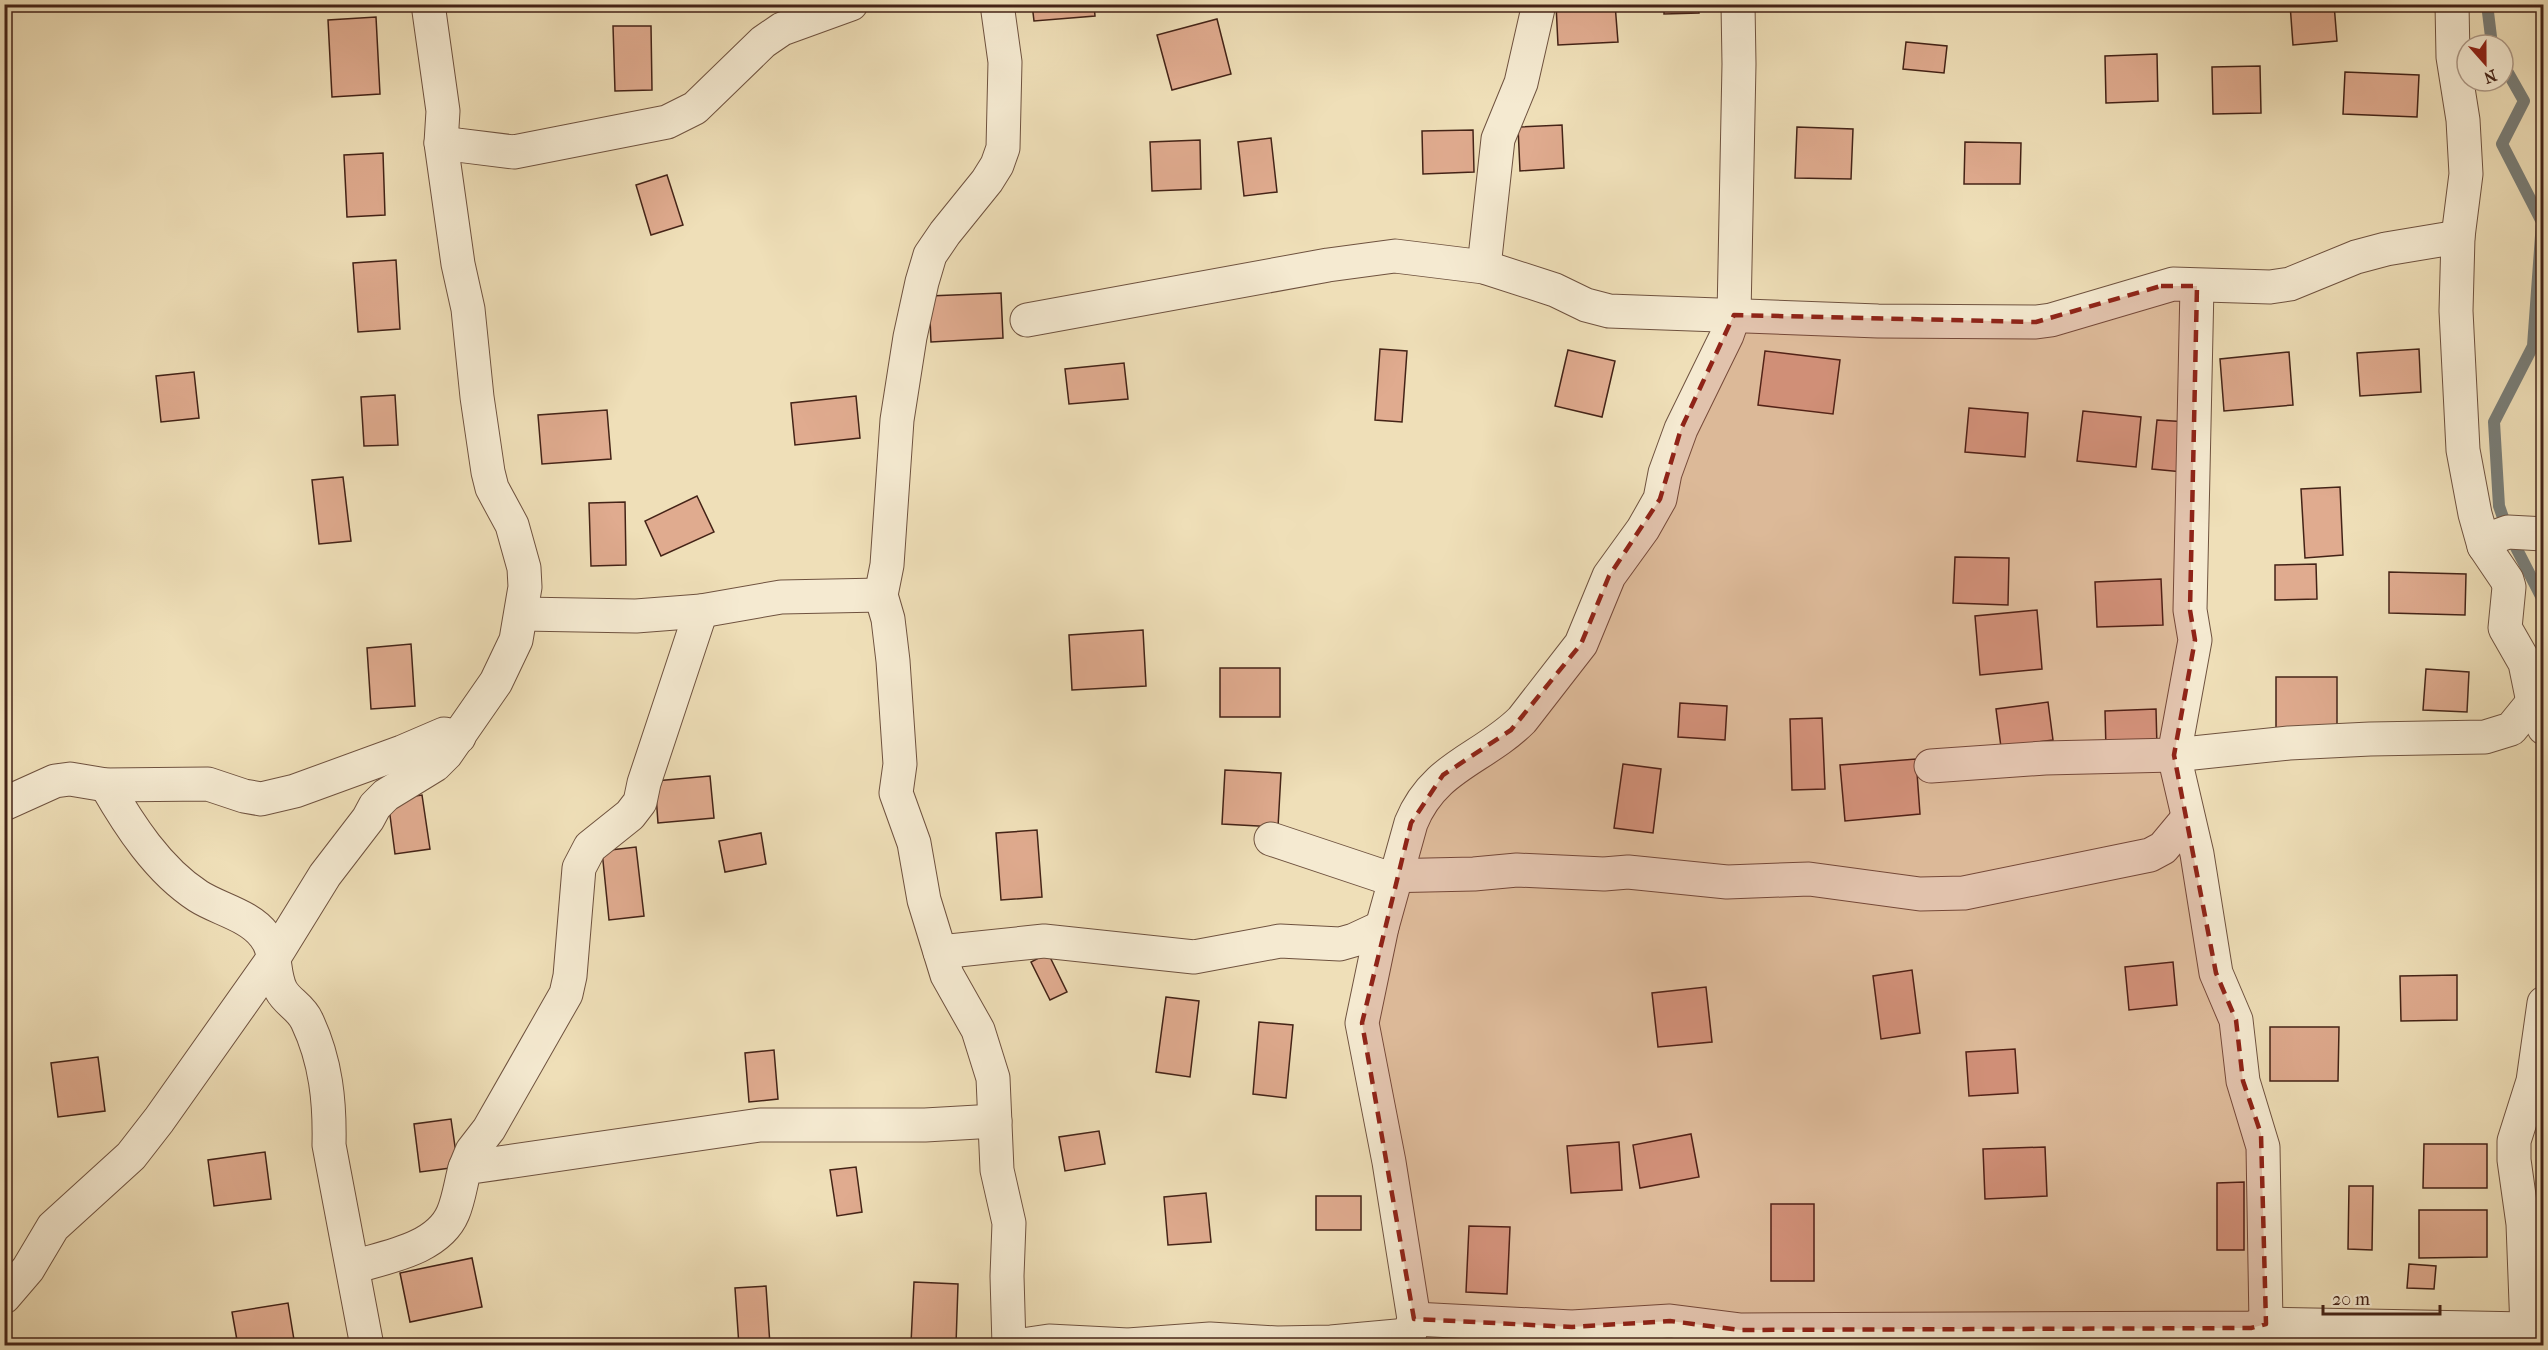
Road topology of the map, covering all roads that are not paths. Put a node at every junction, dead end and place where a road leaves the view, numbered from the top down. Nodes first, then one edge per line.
1 (428, 4) edge
2 (851, 4) edge
3 (997, 4) edge
4 (1539, 4) edge
5 (1738, 4) edge
6 (2452, 4) edge
7 (441, 143) junction
8 (2458, 237) junction
9 (1484, 267) junction
10 (2197, 286) junction
11 (1734, 315) junction
12 (1027, 320) dead end
13 (2544, 534) edge
14 (2484, 546) junction
15 (881, 595) junction
16 (701, 611) junction
17 (522, 614) junction
18 (2538, 715) edge
19 (459, 737) junction
20 (2174, 755) junction
21 (1931, 766) dead end
22 (106, 785) junction
23 (4, 804) edge
24 (2188, 818) junction
25 (1270, 840) dead end
26 (1395, 877) junction
27 (1382, 927) junction
28 (940, 952) junction
29 (275, 956) junction
30 (2544, 978) edge
31 (2544, 988) edge
32 (2544, 1003) edge
33 (995, 1121) junction
34 (465, 1168) junction
35 (353, 1267) junction
36 (4, 1297) edge
37 (1409, 1333) edge
38 (2256, 1333) edge
39 (2531, 1337) edge
40 (1741, 1338) edge
41 (367, 1346) edge
42 (1009, 1346) edge
43 (1015, 1346) edge

1 - 7 street
2 - 7 street
3 - 15 street
4 - 9 street
5 - 11 street
6 - 8 street
7 - 17 street
8 - 10 street
8 - 14 street
9 - 11 street
9 - 12 street
10 - 11 street
10 - 20 street
11 - 26 street
13 - 14 street
14 - 18 street
15 - 16 street
15 - 28 street
16 - 17 street
16 - 34 street
17 - 19 street
18 - 20 street
19 - 22 street
19 - 29 street
20 - 21 street
20 - 24 street
22 - 23 street
22 - 29 street
24 - 26 street
24 - 38 street
25 - 26 street
26 - 27 street
27 - 28 street
27 - 37 street
28 - 33 street
29 - 35 street
29 - 36 street
30 - 31 street
32 - 39 street
33 - 34 street
33 - 42 street
34 - 35 street
35 - 41 street
37 - 40 street
37 - 43 street
38 - 39 street
38 - 40 street

